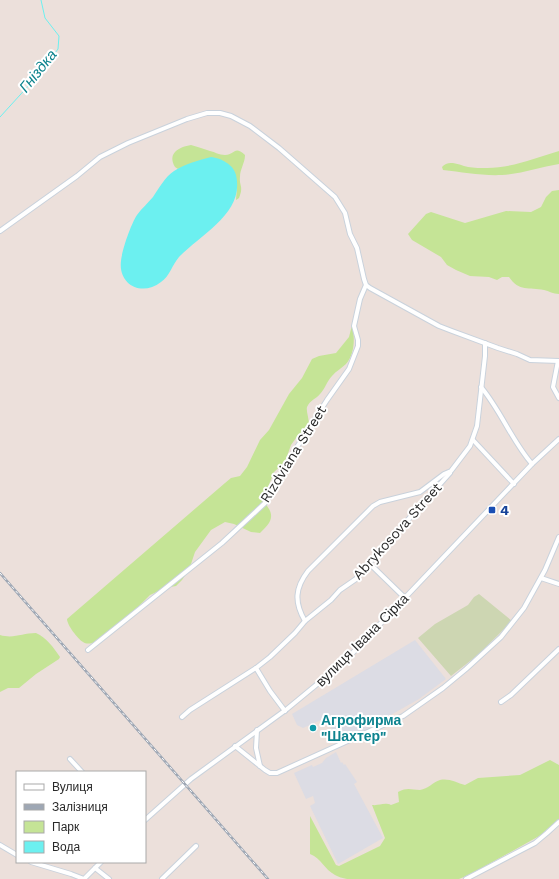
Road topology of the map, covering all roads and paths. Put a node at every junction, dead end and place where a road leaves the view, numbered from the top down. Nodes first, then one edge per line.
1 (0, 231) edge
2 (366, 284) junction
3 (485, 343) junction
4 (559, 361) edge
5 (482, 387) junction
6 (559, 398) edge
7 (559, 439) edge
8 (473, 440) junction
9 (532, 464) junction
10 (451, 471) junction
11 (514, 484) junction
12 (559, 537) edge
13 (369, 563) junction
14 (541, 578) junction
15 (559, 584) edge
16 (405, 598) junction
17 (305, 621) junction
18 (88, 650) dead end
19 (559, 650) edge
20 (256, 668) junction
21 (501, 702) dead end
22 (285, 711) junction
23 (182, 717) dead end
24 (257, 730) junction
25 (235, 746) junction
26 (70, 759) dead end
27 (260, 767) junction
28 (81, 771) edge
29 (146, 819) edge
30 (559, 822) edge
31 (0, 845) edge
32 (196, 846) dead end
33 (16, 855) edge
34 (34, 863) edge
35 (100, 863) edge
36 (95, 868) junction
37 (84, 879) edge
38 (109, 879) edge
39 (162, 879) edge
40 (466, 879) edge

1 - 2 street
2 - 3 street
2 - 18 street, Rizdviana Street
3 - 4 street
3 - 5 street, Abrykosova Street
4 - 6 street
5 - 8 street, Abrykosova Street
5 - 9 street
7 - 9 street, вулиця Івана Сірка
8 - 10 street, Abrykosova Street
8 - 11 street
9 - 11 street, вулиця Івана Сірка
10 - 13 street, Abrykosova Street
10 - 17 street, Abrykosova Street
11 - 16 street, вулиця Івана Сірка
12 - 14 street
13 - 16 street
13 - 17 street, Abrykosova Street
14 - 15 street
14 - 27 street
16 - 22 street, вулиця Івана Сірка
17 - 20 street, Abrykosova Street
19 - 21 street
20 - 22 street
20 - 23 street, Abrykosova Street
22 - 24 street, вулиця Івана Сірка
24 - 25 street, вулиця Івана Сірка
24 - 27 street
25 - 27 street
25 - 29 street, вулиця Івана Сірка
26 - 28 street
30 - 40 street
31 - 33 street
32 - 39 street
34 - 37 street
35 - 36 street
36 - 37 street
36 - 38 street

